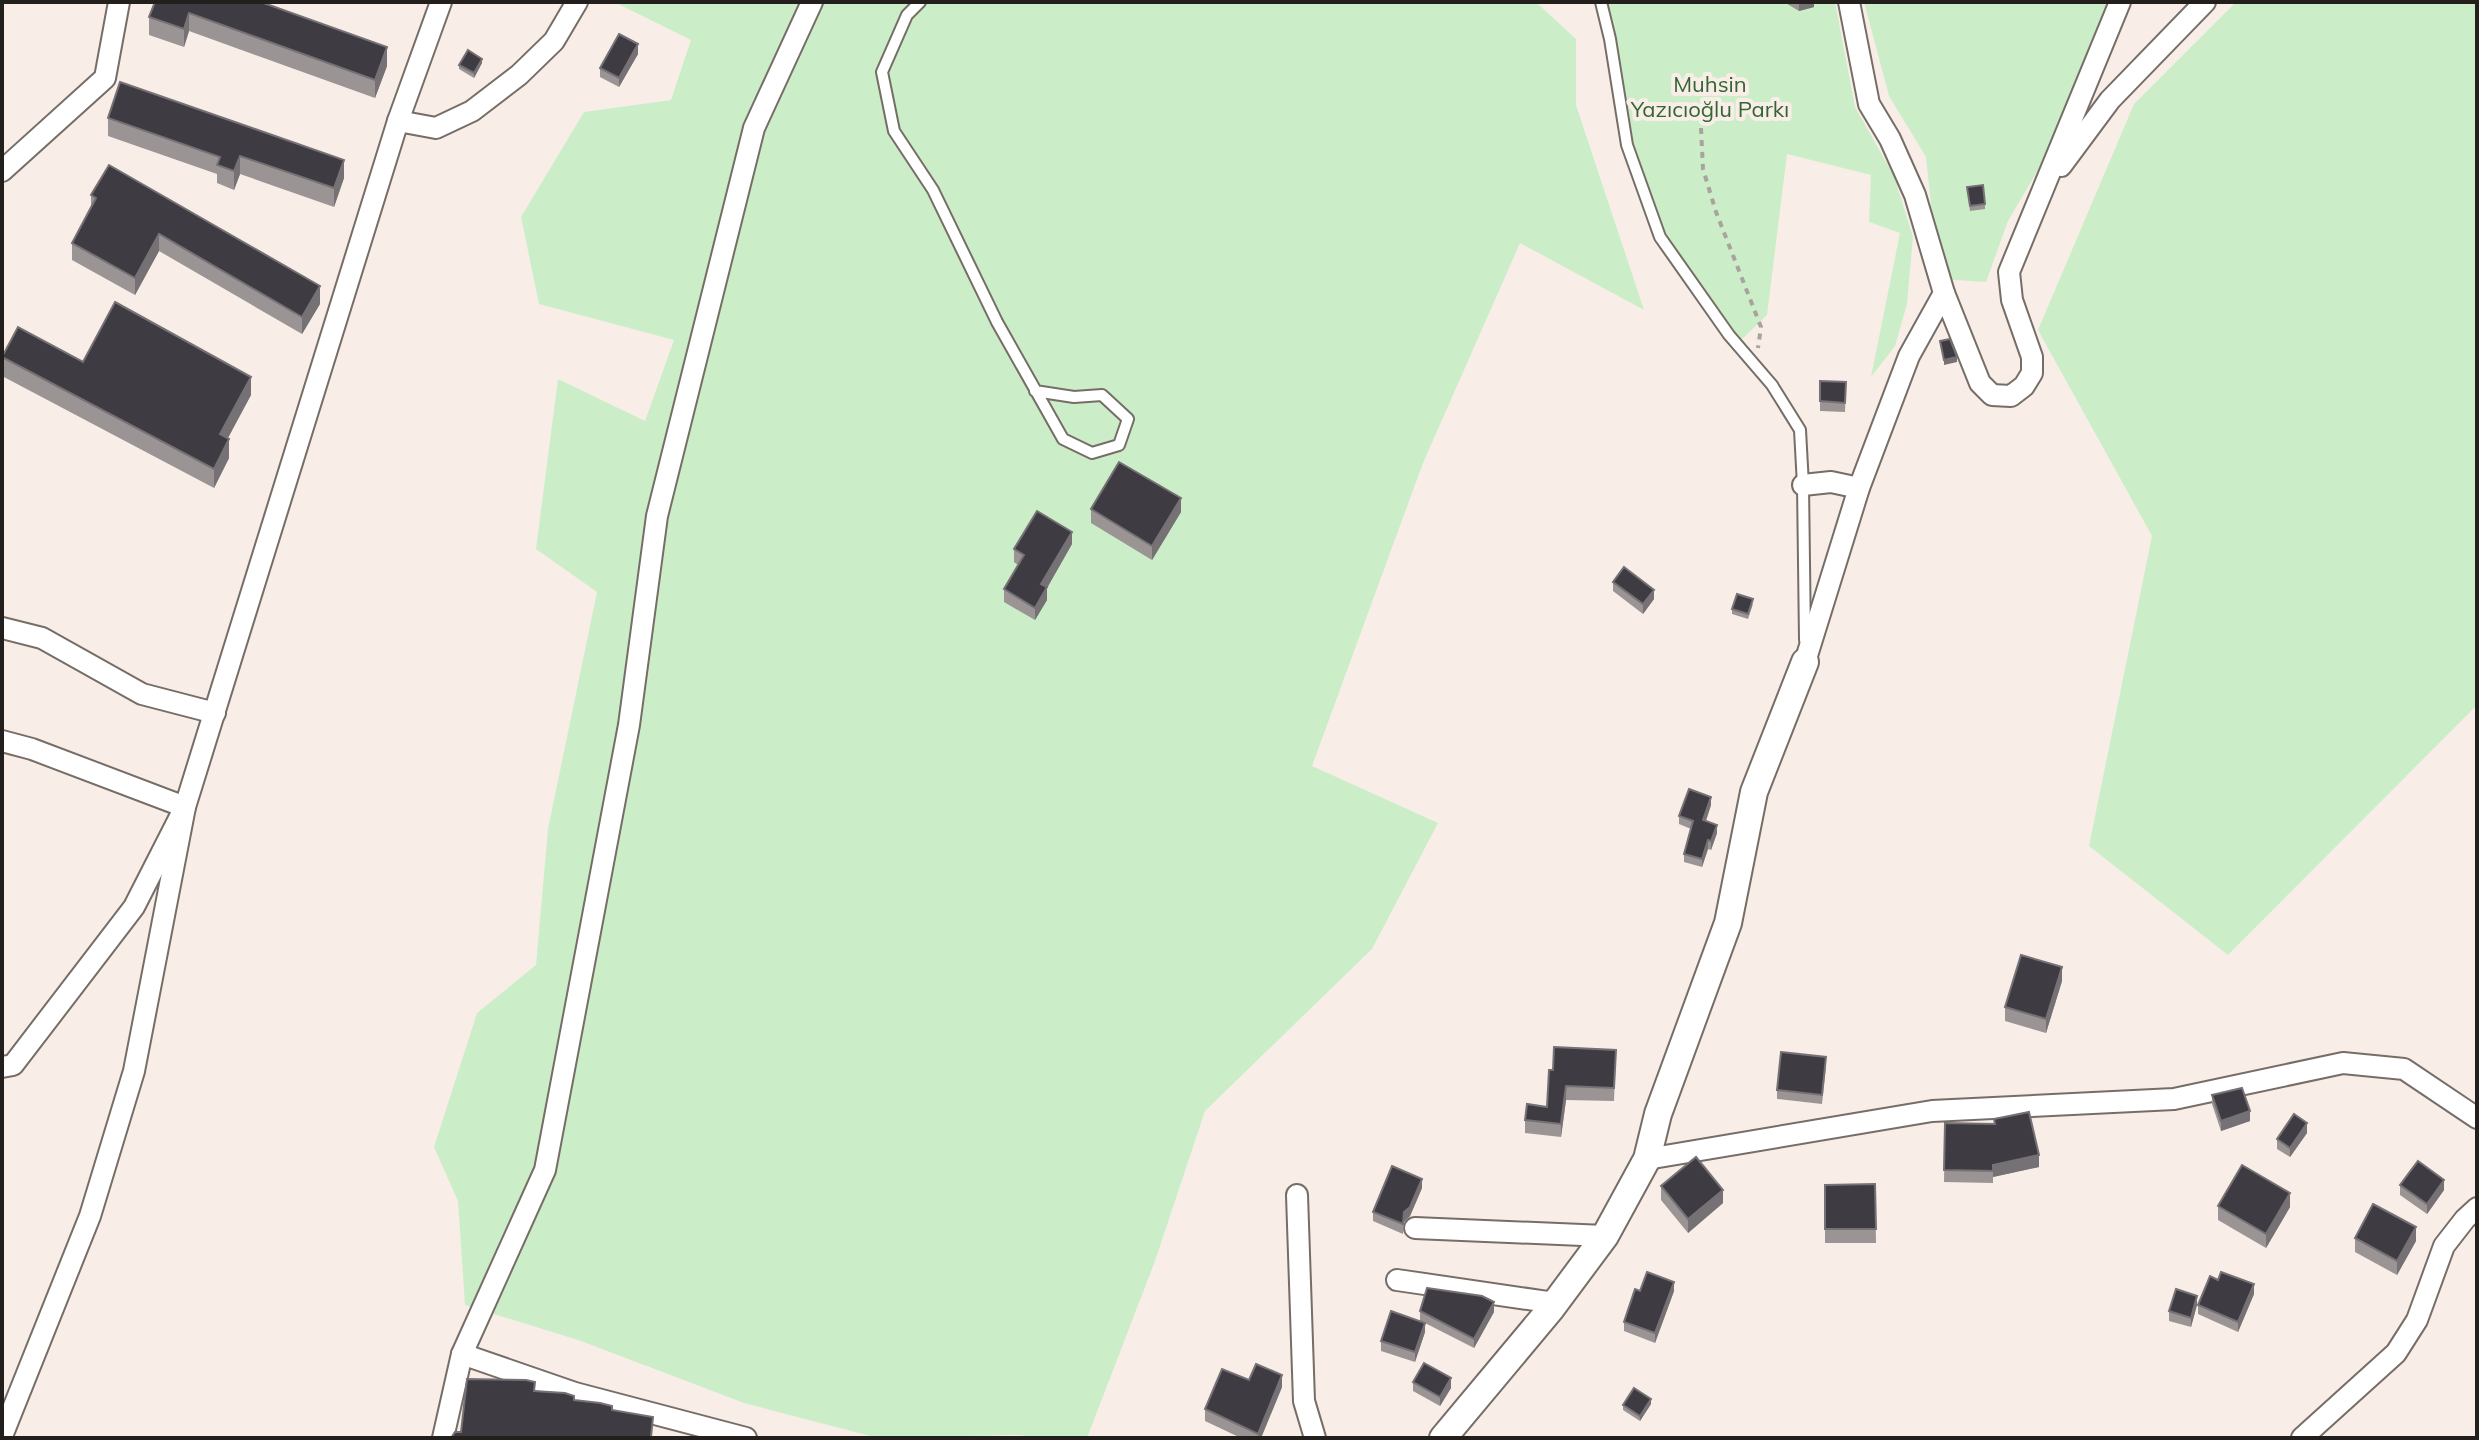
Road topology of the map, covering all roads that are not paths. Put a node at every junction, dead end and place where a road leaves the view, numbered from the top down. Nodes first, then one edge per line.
1 (119, 2) edge
2 (441, 2) edge
3 (577, 2) edge
4 (812, 2) edge
5 (920, 2) edge
6 (1601, 2) edge
7 (1849, 2) edge
8 (2120, 2) edge
9 (2205, 2) edge
10 (398, 121) junction
11 (2, 171) edge
12 (2042, 191) junction
13 (1944, 293) junction
14 (1035, 391) junction
15 (1803, 485) junction
16 (1859, 488) junction
17 (2, 628) edge
18 (1805, 662) junction
19 (215, 713) junction
20 (2, 741) edge
21 (185, 807) junction
22 (2, 1067) edge
23 (2477, 1118) edge
24 (1647, 1159) junction
25 (1297, 1195) dead end
26 (2477, 1208) edge
27 (1415, 1228) dead end
28 (1605, 1236) junction
29 (1397, 1280) dead end
30 (1555, 1303) junction
31 (462, 1354) junction
32 (693, 1430) edge
33 (2, 1436) edge
34 (443, 1438) edge
35 (746, 1438) edge
36 (1315, 1438) edge
37 (1443, 1438) edge
38 (2302, 1438) edge

1 - 11 street
2 - 10 street
3 - 10 street
4 - 31 street
5 - 14 lane
6 - 15 lane
7 - 13 street
8 - 12 street
9 - 12 street
10 - 19 street
12 - 13 street
13 - 16 street
14 - 14 lane
15 - 16 street
15 - 18 lane
16 - 18 street
17 - 19 street
18 - 24 street
19 - 21 street
20 - 21 street
21 - 22 street
21 - 33 street
23 - 24 street
24 - 28 street
25 - 36 street
26 - 38 street
27 - 28 street
28 - 30 street
29 - 30 street
30 - 37 street
31 - 32 street
31 - 34 street
32 - 35 street

